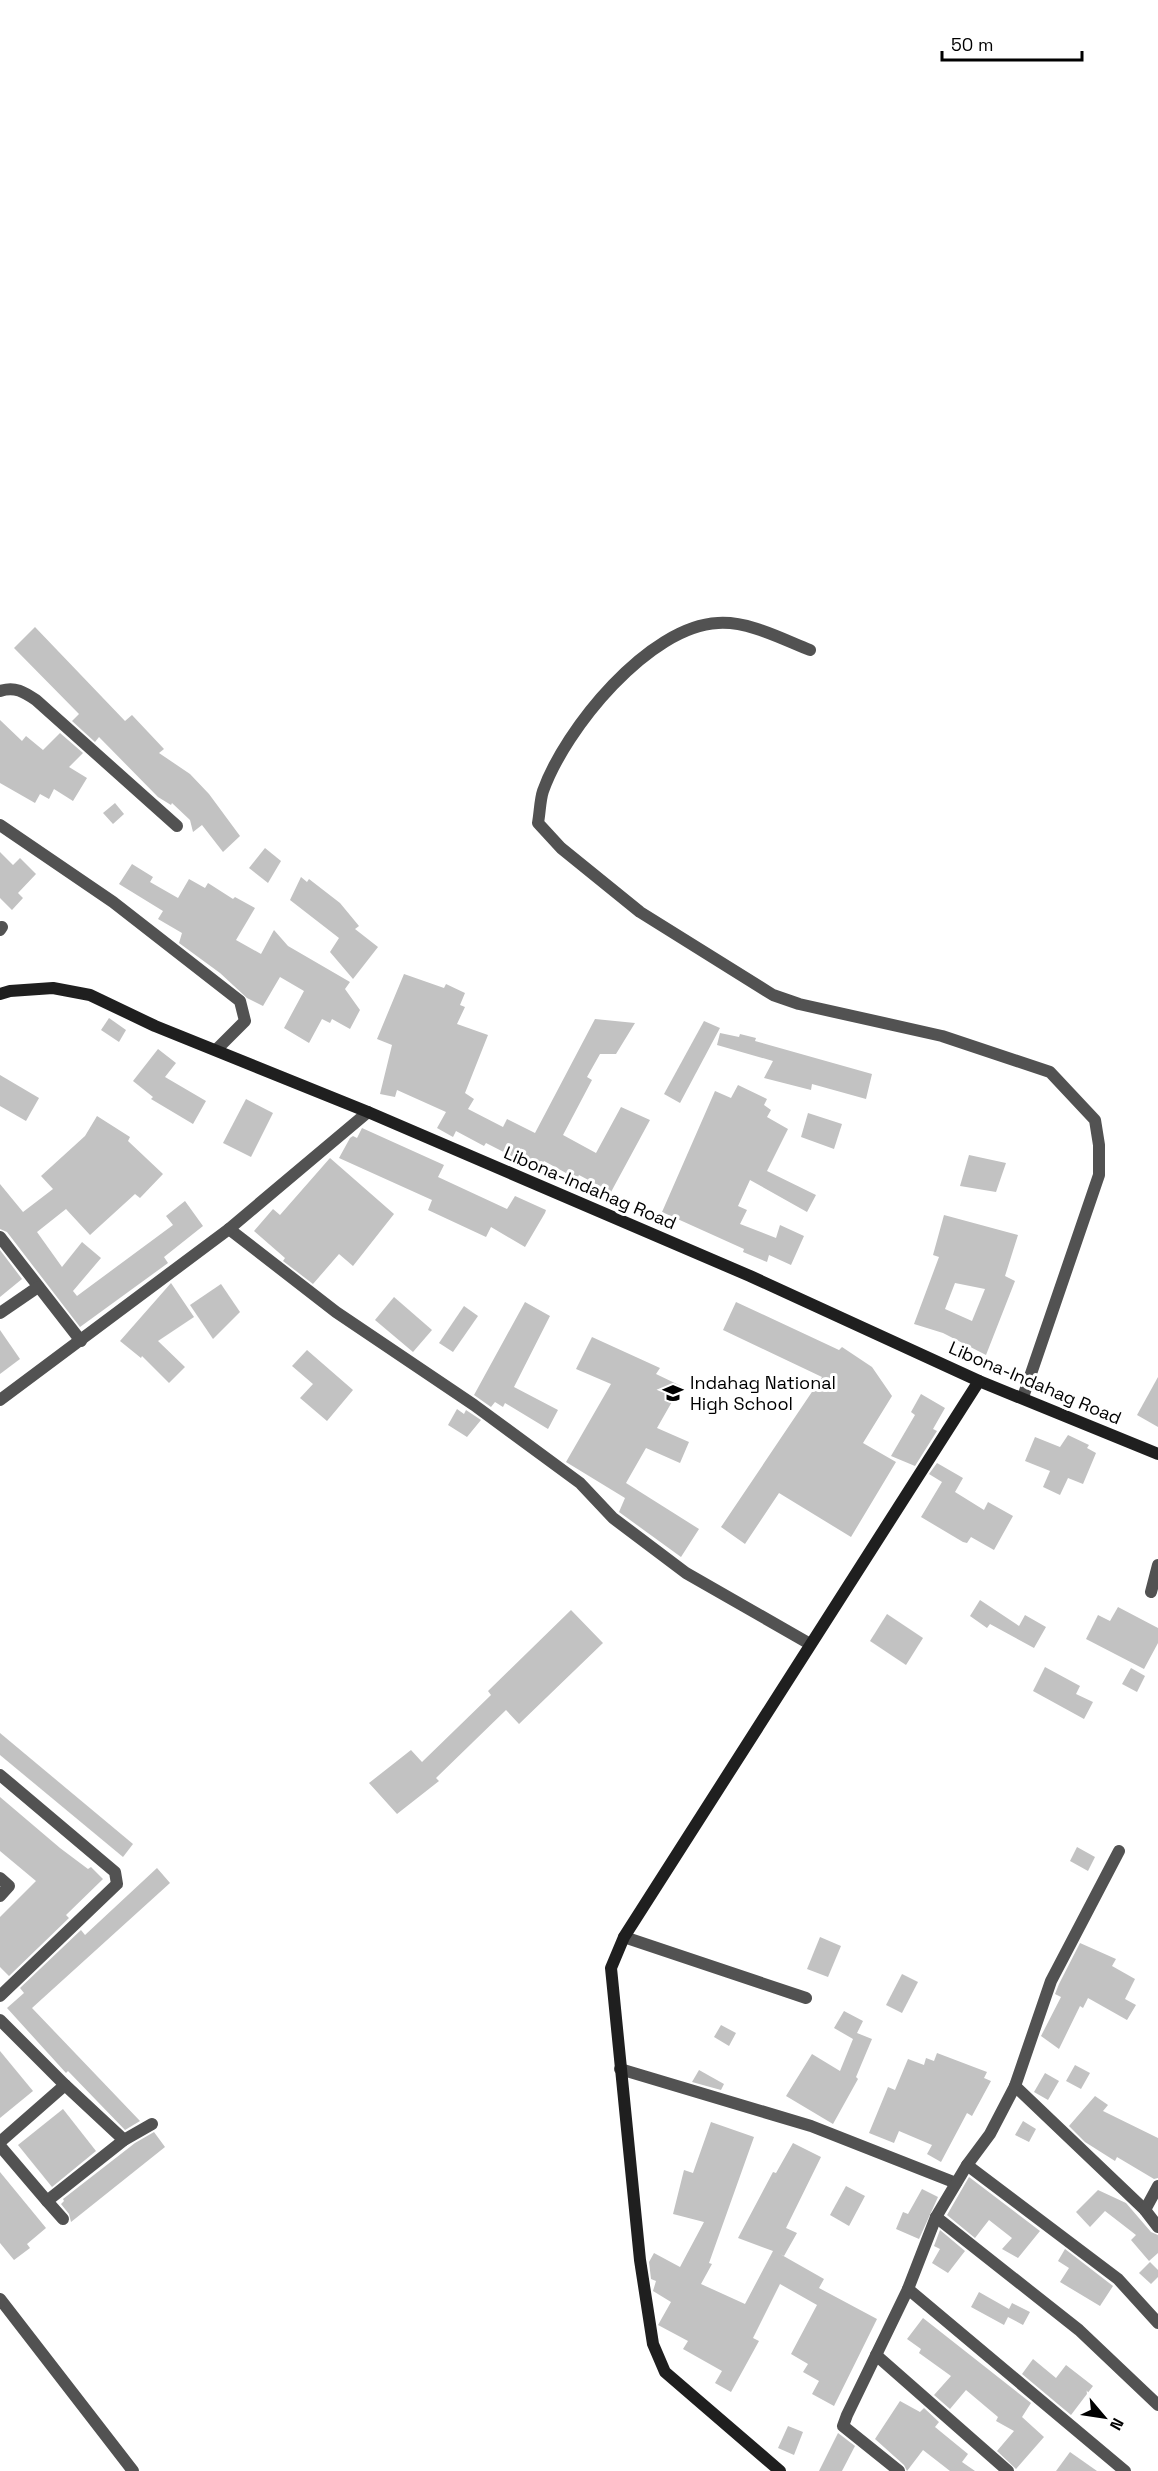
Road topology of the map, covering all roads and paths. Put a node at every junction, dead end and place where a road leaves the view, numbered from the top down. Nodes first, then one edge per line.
1 (810, 650) dead end
2 (0, 691) edge
3 (0, 825) edge
4 (177, 826) dead end
5 (0, 994) edge
6 (216, 1050) junction
7 (368, 1112) junction
8 (229, 1228) junction
9 (0, 1236) edge
10 (38, 1287) junction
11 (0, 1313) edge
12 (81, 1341) junction
13 (979, 1381) junction
14 (1023, 1397) junction
15 (0, 1400) edge
16 (1158, 1454) edge
17 (1158, 1565) edge
18 (1151, 1592) dead end
19 (810, 1644) junction
20 (0, 1775) edge
21 (1119, 1851) dead end
22 (0, 1878) edge
23 (0, 1896) edge
24 (624, 1937) junction
25 (0, 1996) edge
26 (806, 1998) dead end
27 (0, 2020) edge
28 (620, 2069) junction
29 (65, 2085) junction
30 (1015, 2086) junction
31 (152, 2124) dead end
32 (124, 2140) junction
33 (0, 2144) edge
34 (968, 2165) junction
35 (956, 2183) junction
36 (1158, 2186) edge
37 (47, 2201) junction
38 (1145, 2210) junction
39 (936, 2217) junction
40 (63, 2219) dead end
41 (1158, 2226) edge
42 (908, 2289) junction
43 (0, 2299) edge
44 (1158, 2324) edge
45 (876, 2355) junction
46 (1158, 2405) edge
47 (133, 2471) edge
48 (780, 2471) edge
49 (899, 2471) edge
50 (1008, 2471) edge
51 (1125, 2471) edge

1 - 14 street
2 - 4 street
3 - 6 street
5 - 6 main road, Libona-Indahag Road
6 - 7 main road, Libona-Indahag Road
7 - 8 street
7 - 13 main road, Libona-Indahag Road
8 - 12 street
8 - 19 street
9 - 10 street
10 - 11 street
10 - 12 street
12 - 15 street
13 - 14 main road, Libona-Indahag Road
13 - 19 main road
14 - 16 main road, Libona-Indahag Road
17 - 18 street
19 - 24 main road
20 - 25 street
21 - 30 street
22 - 23 street
24 - 26 street
24 - 28 main road
27 - 29 street
28 - 35 street
28 - 48 main road
29 - 32 street
29 - 33 street
30 - 34 street
30 - 38 street
31 - 32 street
32 - 37 street
33 - 37 street
34 - 35 street
34 - 44 street
35 - 39 street
36 - 38 street
37 - 40 street
38 - 41 street
39 - 42 street
39 - 46 street
42 - 45 street
42 - 51 street
43 - 47 street
45 - 49 street
45 - 50 street

